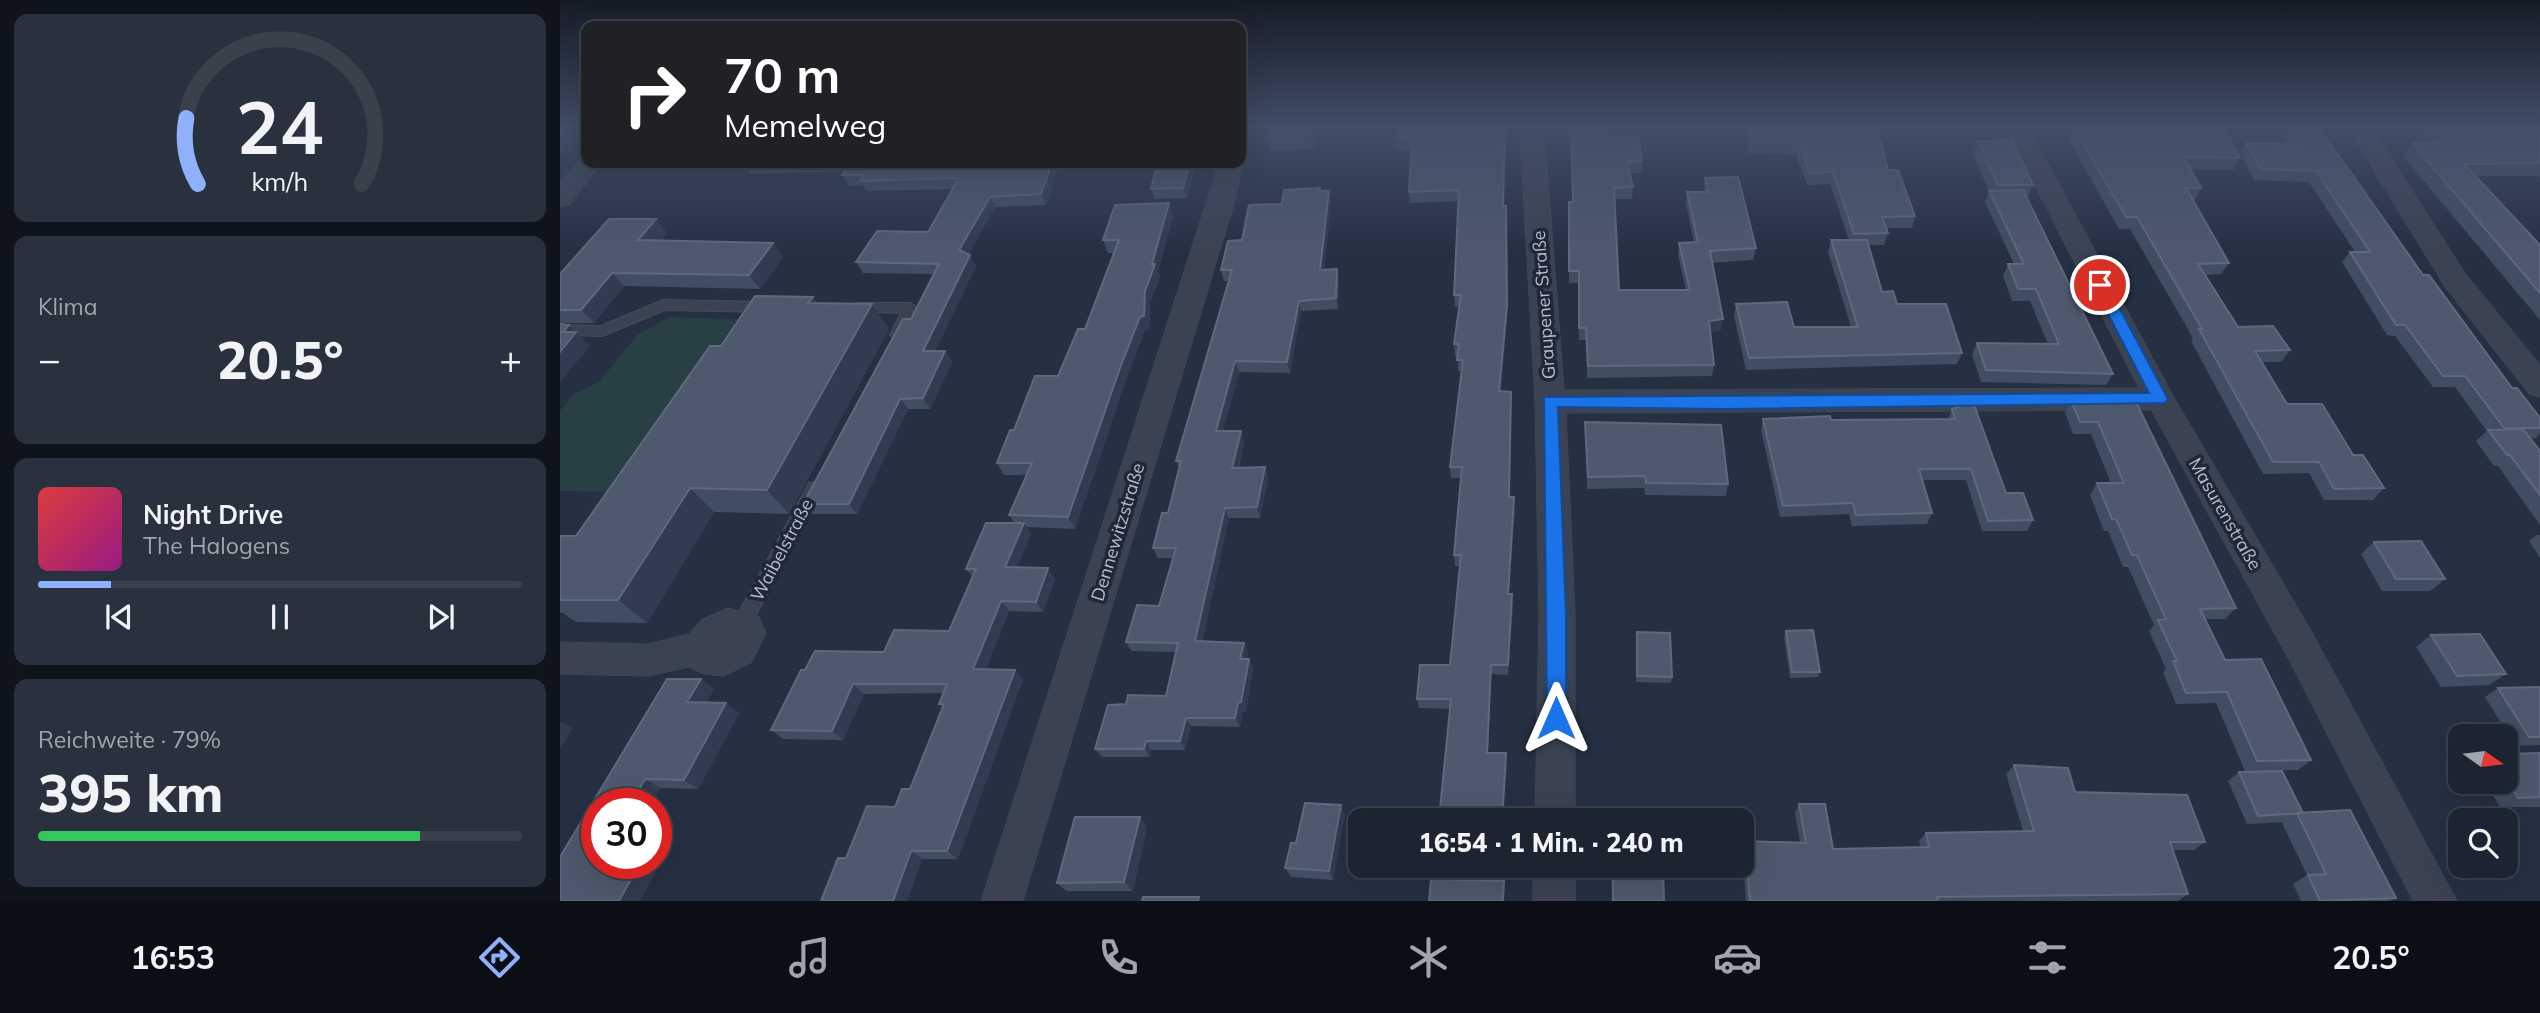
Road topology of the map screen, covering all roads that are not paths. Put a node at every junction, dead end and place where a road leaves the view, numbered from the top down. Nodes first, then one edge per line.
1 (586, 168) edge
2 (1230, 168) edge
3 (1535, 168) edge
4 (2037, 168) edge
5 (2385, 168) edge
6 (560, 199) edge
7 (785, 307) edge
8 (834, 308) edge
9 (560, 330) edge
10 (889, 349) edge
11 (2540, 386) edge
12 (2160, 399) junction
13 (1550, 401) junction
14 (822, 475) edge
15 (742, 624) joint
16 (560, 658) edge
17 (1555, 808) edge
18 (1555, 878) edge
19 (1002, 901) edge
20 (1554, 901) edge
21 (2436, 901) edge

1 - 6 street
2 - 19 street, Dennewitzstraße
3 - 13 street, Graupener Straße
4 - 12 street, Masurenstraße
5 - 11 street
7 - 9 lane
8 - 10 lane
12 - 13 street
12 - 21 street, Masurenstraße
13 - 17 street, Graupener Straße
14 - 15 lane, Waibelstraße
15 - 16 street, Waibelstraße
18 - 20 street

